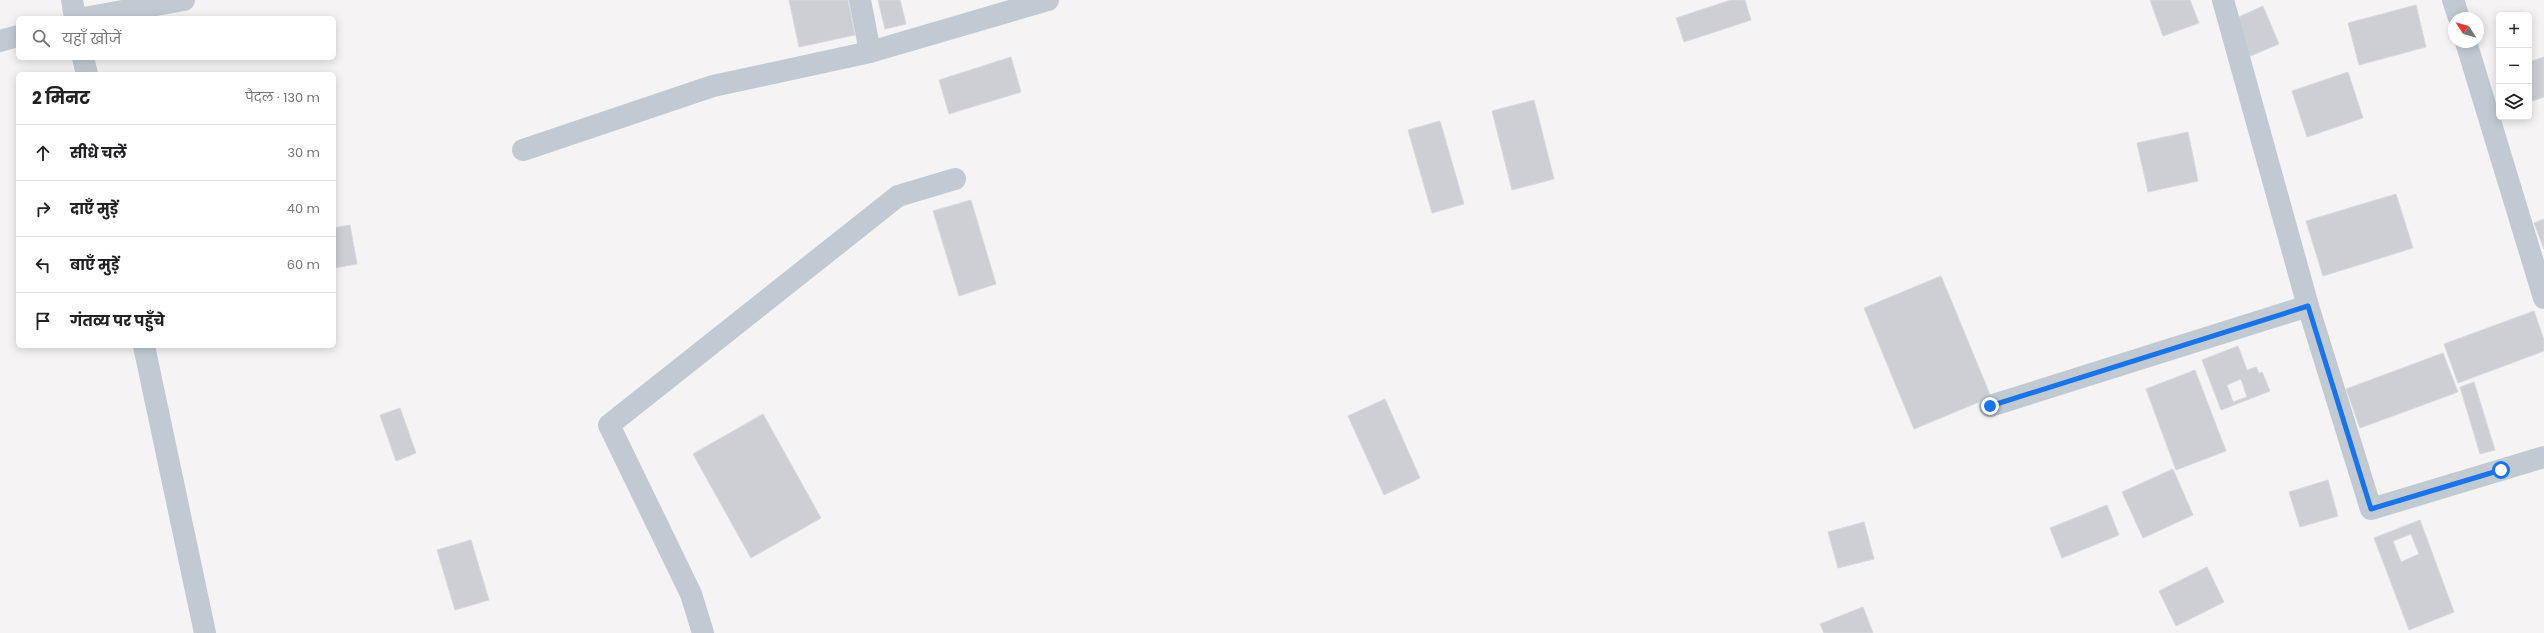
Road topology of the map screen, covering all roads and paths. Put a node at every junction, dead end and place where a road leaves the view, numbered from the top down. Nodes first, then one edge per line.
1 (72, 0) edge
2 (184, 0) edge
3 (860, 0) edge
4 (1048, 0) edge
5 (2223, 0) edge
6 (2453, 0) edge
7 (2457, 12) edge
8 (75, 16) edge
9 (95, 16) edge
10 (16, 37) edge
11 (0, 41) edge
12 (2468, 48) edge
13 (870, 52) junction
14 (84, 60) edge
15 (86, 72) edge
16 (523, 150) dead end
17 (955, 179) dead end
18 (2544, 298) edge
19 (2308, 306) junction
20 (144, 348) edge
21 (1990, 406) dead end
22 (2544, 457) edge
23 (205, 633) edge
24 (703, 633) edge

1 - 8 street
2 - 9 street
3 - 13 street
4 - 13 street
5 - 19 street
6 - 7 street
10 - 11 street
12 - 18 street
13 - 16 street
14 - 15 street
17 - 24 street
19 - 21 street
19 - 22 street
20 - 23 street

